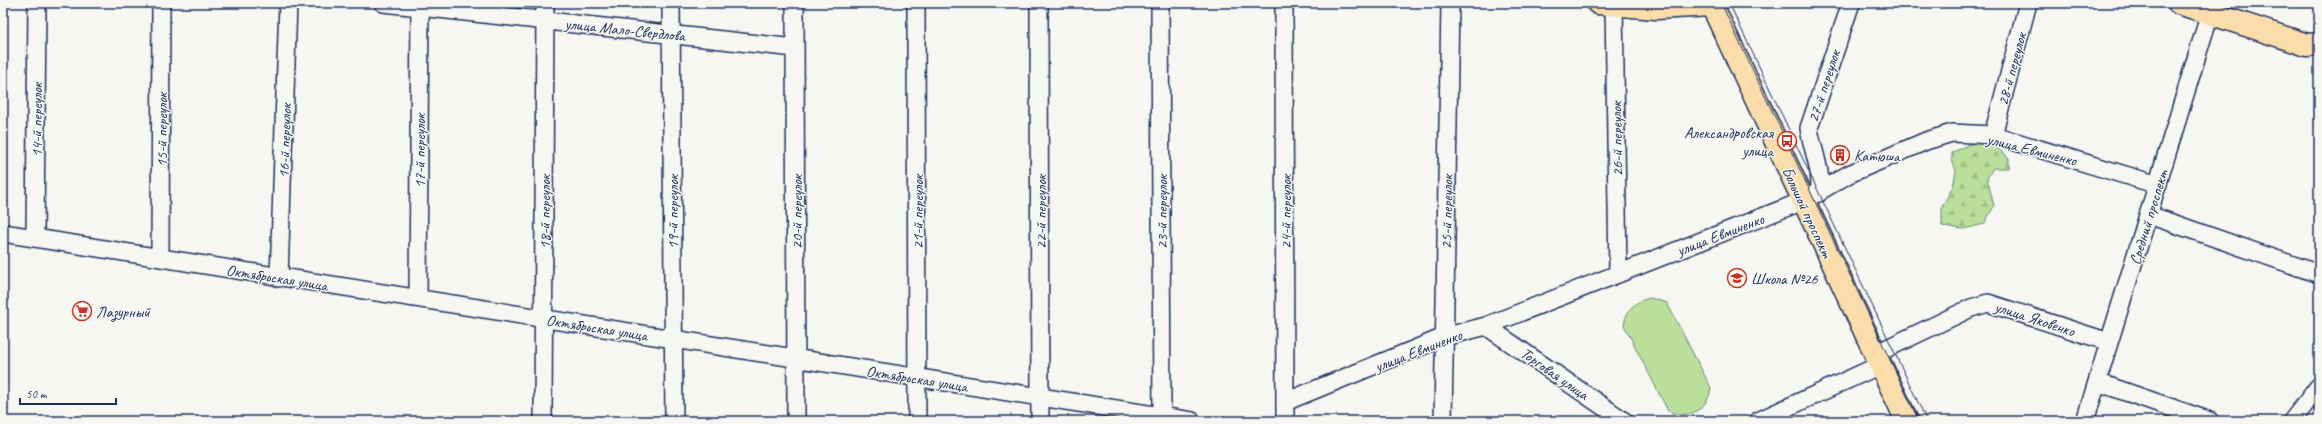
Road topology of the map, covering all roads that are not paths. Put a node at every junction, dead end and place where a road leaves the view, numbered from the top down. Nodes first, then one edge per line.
1 (37, 3) edge
2 (161, 3) edge
3 (288, 3) edge
4 (383, 3) edge
5 (545, 3) edge
6 (671, 3) edge
7 (794, 3) edge
8 (916, 3) edge
9 (1039, 3) edge
10 (1160, 3) edge
11 (1284, 3) edge
12 (1450, 3) edge
13 (1851, 3) edge
14 (2028, 3) edge
15 (2179, 3) edge
16 (1606, 4) edge
17 (1712, 4) edge
18 (420, 5) edge
19 (2210, 13) junction
20 (545, 20) junction
21 (671, 34) junction
22 (795, 48) junction
23 (2315, 48) edge
24 (1993, 135) junction
25 (2158, 185) junction
26 (1811, 197) junction
27 (2149, 215) junction
28 (3, 233) edge
29 (35, 238) junction
30 (160, 258) junction
31 (1618, 274) junction
32 (2319, 274) edge
33 (279, 278) junction
34 (418, 298) junction
35 (544, 318) junction
36 (1486, 326) junction
37 (1444, 337) junction
38 (673, 339) junction
39 (2110, 342) junction
40 (797, 359) junction
41 (1878, 360) junction
42 (918, 378) junction
43 (2097, 382) junction
44 (2319, 386) edge
45 (1040, 397) junction
46 (1285, 402) junction
47 (1162, 419) edge
48 (543, 421) edge
49 (674, 421) edge
50 (796, 421) edge
51 (917, 421) edge
52 (1040, 421) edge
53 (1192, 421) edge
54 (1285, 421) edge
55 (1443, 421) edge
56 (1624, 421) edge
57 (1758, 421) edge
58 (1907, 421) edge
59 (2085, 421) edge
60 (2210, 421) edge
61 (2292, 421) edge

1 - 29 street, 14-й переулок
2 - 30 street, 15-й переулок
3 - 33 street, 16-й переулок
4 - 18 street, улица Мало-Свердлова
5 - 20 street, 18-й переулок
6 - 21 street, 19-й переулок
7 - 22 street, 20-й переулок
8 - 42 street, 21-й переулок
9 - 45 street, 22-й переулок
10 - 47 street, 23-й переулок
11 - 46 street, 24-й переулок
12 - 37 street, 25-й переулок
13 - 26 street, 27-й переулок
14 - 24 street, 28-й переулок
15 - 19 main road
16 - 17 main road
16 - 31 street, 26-й переулок
17 - 26 main road, Большой проспект
18 - 20 street, улица Мало-Свердлова
18 - 34 street, 17-й переулок
19 - 23 main road
19 - 25 street, Средний проспект
20 - 21 street, улица Мало-Свердлова
20 - 35 street, 18-й переулок
21 - 22 street, улица Мало-Свердлова
21 - 38 street, 19-й переулок
22 - 40 street, 20-й переулок
24 - 25 street, улица Евминенко
24 - 26 street, улица Евминенко
25 - 27 street, Средний проспект
26 - 31 street, улица Евминенко
26 - 41 main road, Большой проспект
27 - 32 street
27 - 39 street, Средний проспект
28 - 29 street, Октябрьская улица
29 - 30 street, Октябрьская улица
30 - 33 street, Октябрьская улица
31 - 36 street, улица Евминенко
33 - 34 street, Октябрьская улица
34 - 35 street, Октябрьская улица
35 - 38 street, Октябрьская улица
35 - 48 street, 18-й переулок
36 - 37 street, улица Евминенко
36 - 56 street, Торговая улица
37 - 46 street, улица Евминенко
37 - 55 street, 25-й переулок
38 - 40 street, Октябрьская улица
38 - 49 street, 19-й переулок
39 - 41 street, улица Яковенко
39 - 43 street, Средний проспект
40 - 42 street, Октябрьская улица
40 - 50 street, 20-й переулок
41 - 57 street, улица Яковенко
41 - 58 main road, Большой проспект
42 - 45 street, Октябрьская улица
42 - 51 street, 21-й переулок
43 - 59 street, Средний проспект
43 - 60 street
44 - 61 street
45 - 47 street, Октябрьская улица
45 - 52 street, 22-й переулок
46 - 54 street, 24-й переулок
47 - 53 street, Октябрьская улица

